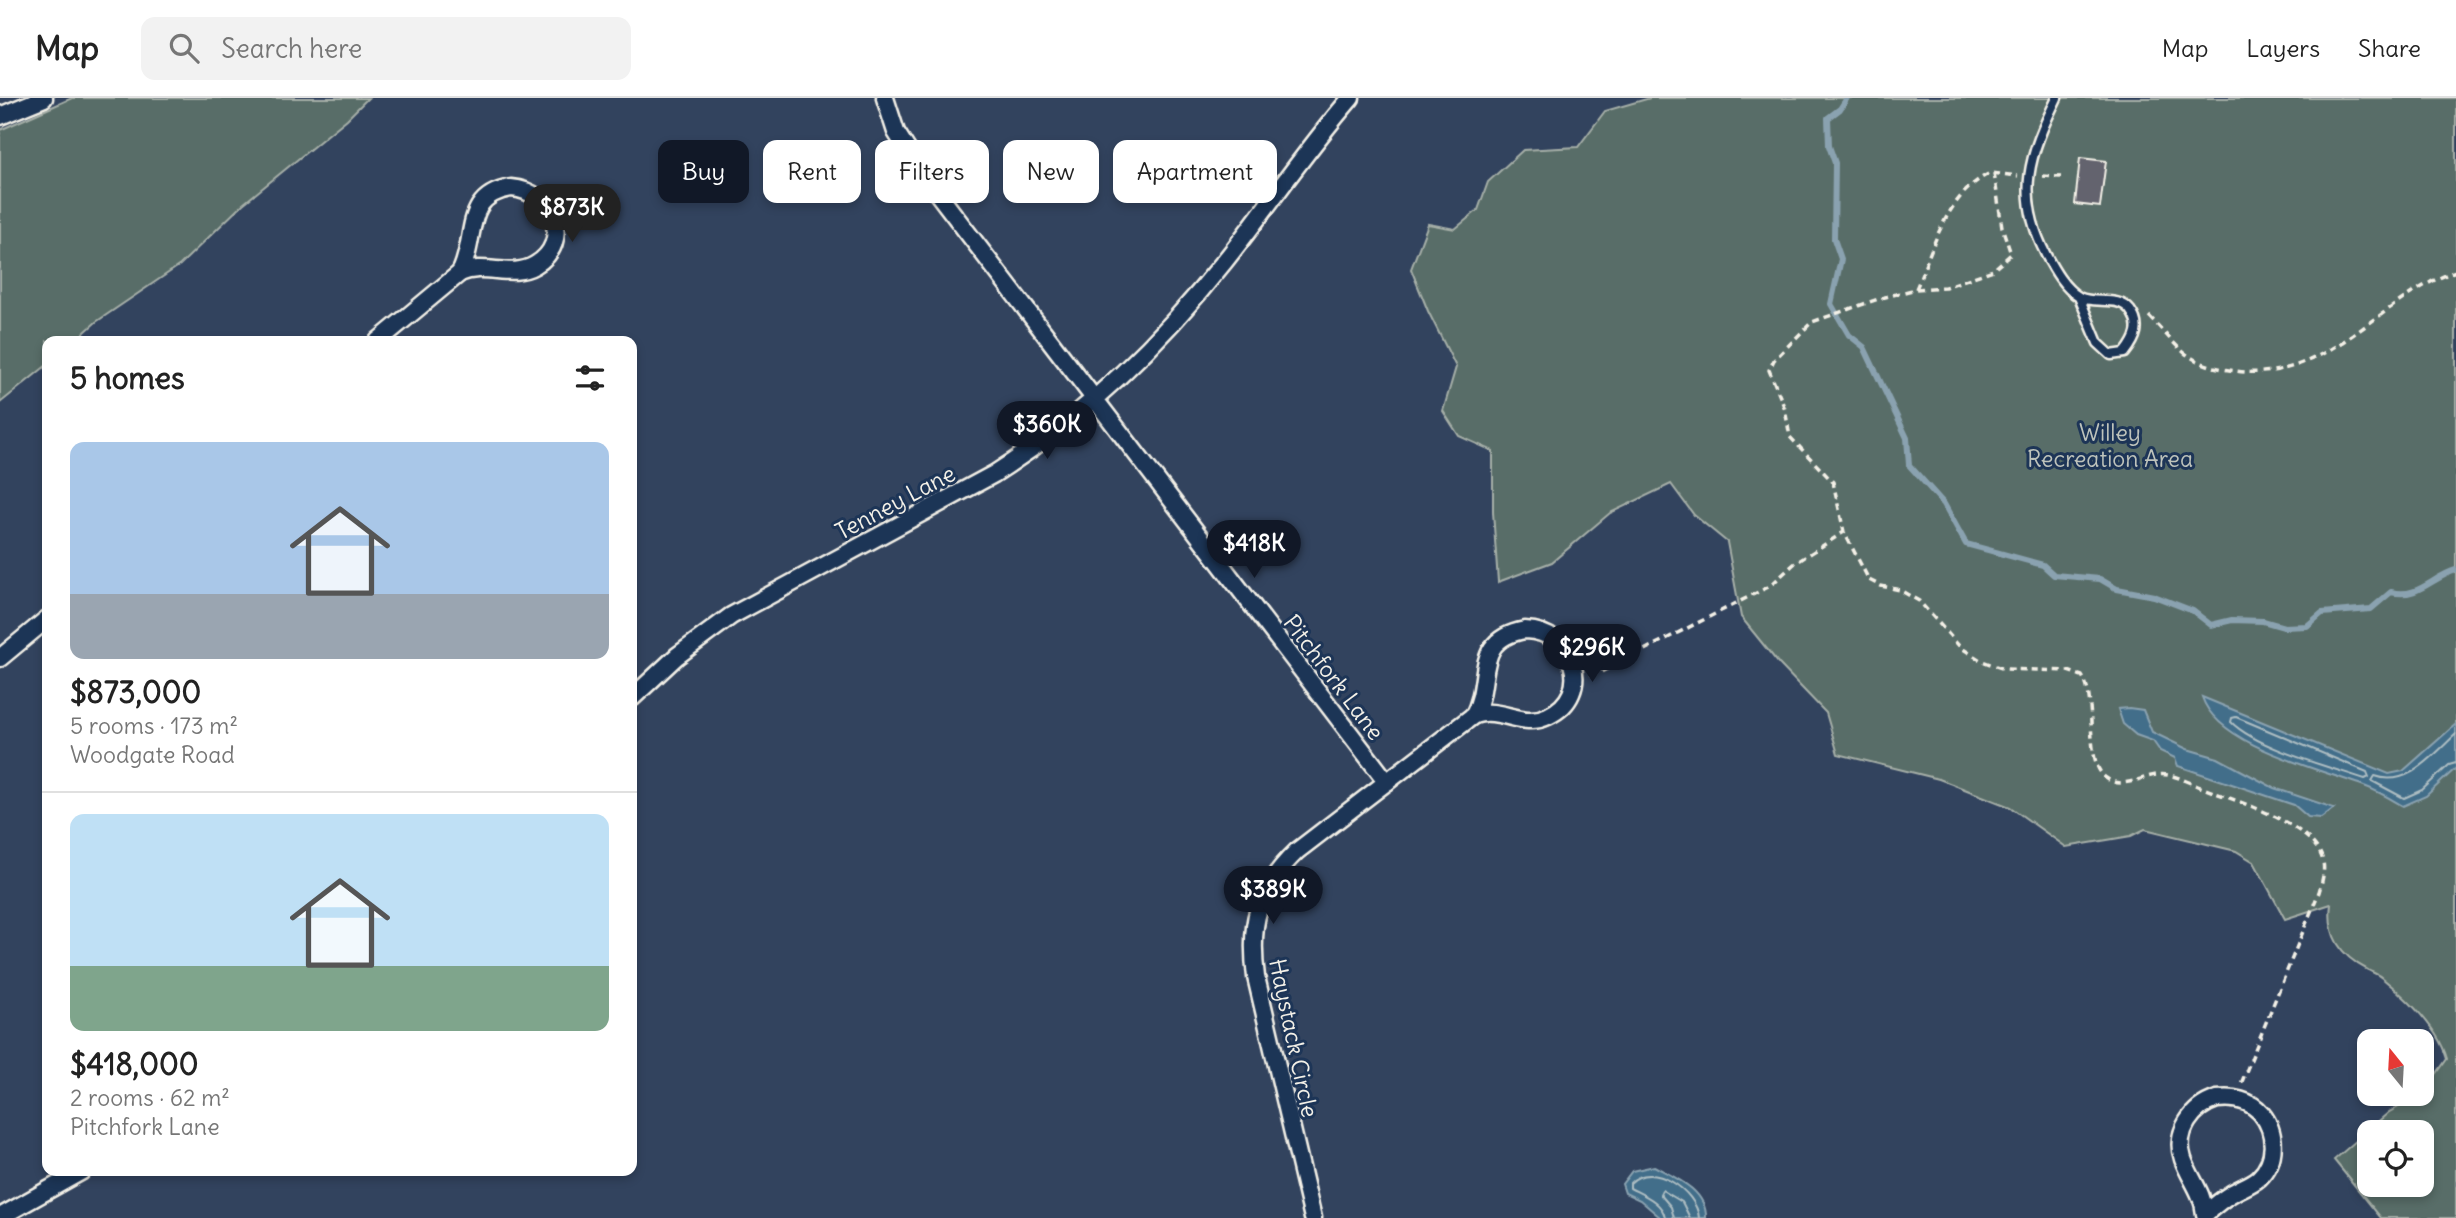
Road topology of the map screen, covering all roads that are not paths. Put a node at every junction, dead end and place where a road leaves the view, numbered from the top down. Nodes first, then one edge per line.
1 (44, 98) edge
2 (885, 98) edge
3 (1351, 98) edge
4 (2057, 98) edge
5 (0, 116) edge
6 (460, 273) junction
7 (2080, 297) junction
8 (384, 336) edge
9 (1093, 399) junction
10 (42, 623) edge
11 (0, 658) edge
12 (637, 693) edge
13 (1474, 715) junction
14 (1387, 782) junction
15 (73, 1176) edge
16 (2203, 1216) edge
17 (0, 1217) edge
18 (1313, 1218) edge

1 - 5 street
2 - 9 street, Pitchfork Lane
3 - 9 street, Tenney Lane
4 - 7 lane
6 - 6 street
6 - 8 street
7 - 7 lane
9 - 12 street, Tenney Lane
9 - 14 street, Pitchfork Lane
10 - 11 street
13 - 13 street
13 - 14 street, Haystack Circle
14 - 18 street, Haystack Circle
15 - 17 street
16 - 16 street

